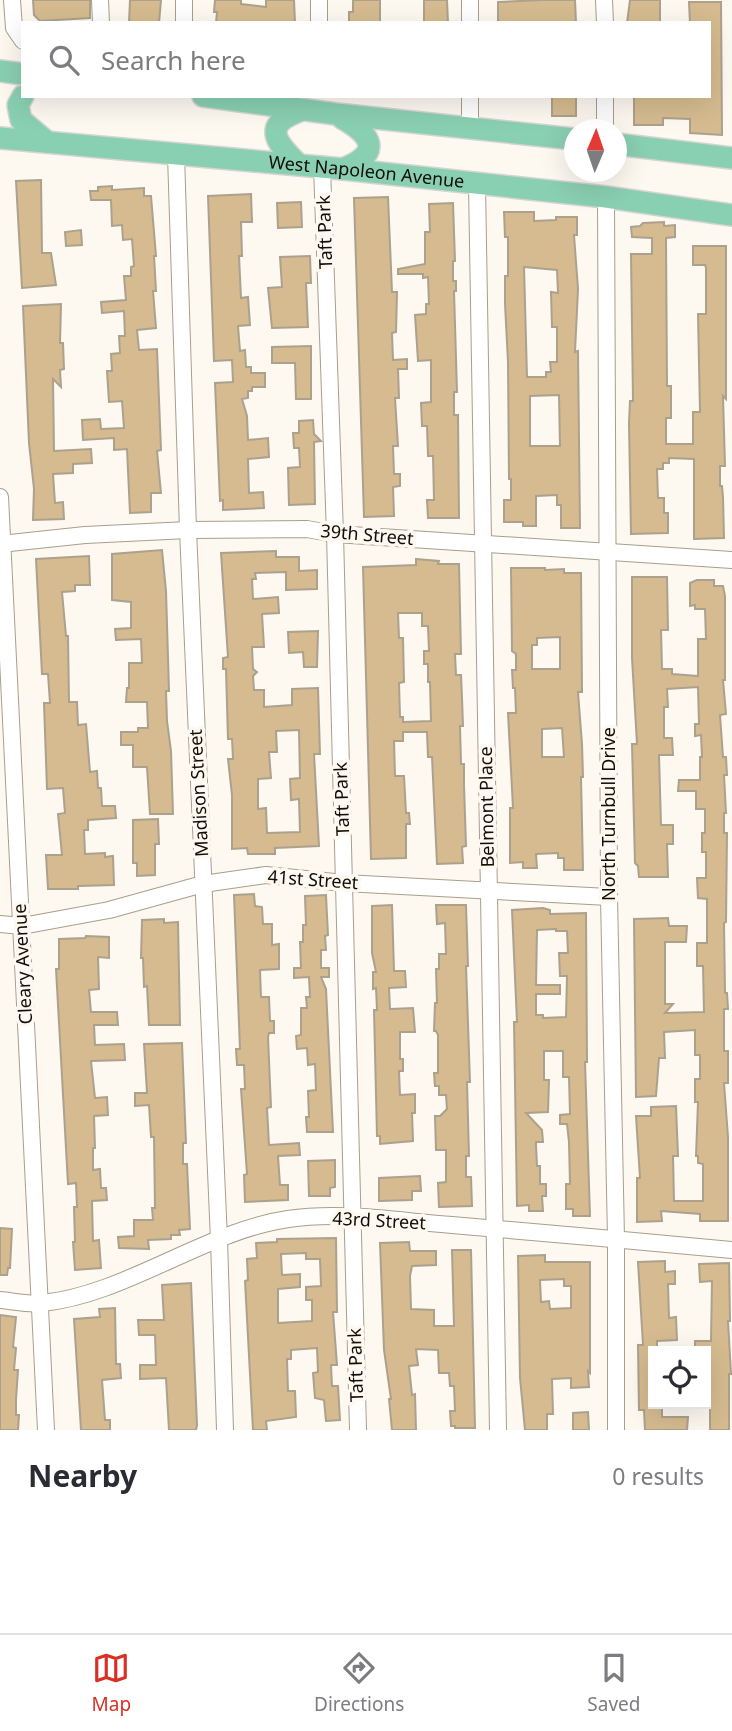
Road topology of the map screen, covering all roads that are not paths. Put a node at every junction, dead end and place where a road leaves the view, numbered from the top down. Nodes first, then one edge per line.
1 (12, 0) edge
2 (100, 0) edge
3 (184, 0) edge
4 (319, 0) edge
5 (470, 0) edge
6 (604, 0) edge
7 (101, 21) edge
8 (184, 21) edge
9 (320, 21) edge
10 (470, 21) edge
11 (605, 21) edge
12 (21, 39) edge
13 (0, 72) edge
14 (21, 74) edge
15 (22, 98) edge
16 (222, 98) edge
17 (470, 98) edge
18 (605, 98) edge
19 (320, 108) edge
20 (606, 119) edge
21 (470, 128) junction
22 (0, 138) edge
23 (564, 138) edge
24 (49, 144) junction
25 (627, 145) edge
26 (176, 155) junction
27 (732, 158) edge
28 (298, 164) junction
29 (333, 168) junction
30 (477, 184) junction
31 (607, 197) junction
32 (732, 215) edge
33 (0, 498) edge
34 (188, 530) junction
35 (335, 534) junction
36 (1, 544) edge
37 (482, 544) junction
38 (607, 553) junction
39 (732, 560) edge
40 (344, 883) junction
41 (204, 884) junction
42 (489, 891) junction
43 (609, 897) junction
44 (0, 924) edge
45 (22, 926) junction
46 (352, 1217) junction
47 (495, 1229) junction
48 (615, 1238) junction
49 (219, 1240) junction
50 (732, 1251) edge
51 (0, 1300) edge
52 (40, 1304) junction
53 (46, 1430) edge
54 (225, 1430) edge
55 (358, 1430) edge
56 (498, 1430) edge
57 (616, 1430) edge

1 - 12 street
2 - 7 street
3 - 8 street
4 - 9 street
5 - 10 street
6 - 11 street
13 - 14 main road
15 - 24 main road
16 - 19 main road
17 - 21 street
18 - 20 street
19 - 21 main road
19 - 28 main road
19 - 29 main road
21 - 23 main road
22 - 24 main road, West Napoleon Avenue
24 - 26 main road, West Napoleon Avenue
25 - 27 main road
26 - 28 main road, West Napoleon Avenue
26 - 34 street, Madison Street
28 - 29 main road, West Napoleon Avenue
29 - 30 main road, West Napoleon Avenue
29 - 35 street, Taft Park
30 - 31 main road, West Napoleon Avenue
30 - 37 street, Belmont Place
31 - 32 main road, West Napoleon Avenue
31 - 38 street, North Turnbull Drive
33 - 36 street, Cleary Avenue
34 - 35 street, 39th Street
34 - 36 street, 39th Street
34 - 41 street, Madison Street
35 - 37 street, 39th Street
35 - 40 street, Taft Park
36 - 45 street, Cleary Avenue
37 - 38 street, 39th Street
37 - 42 street, Belmont Place
38 - 39 street, 39th Street
38 - 43 street, North Turnbull Drive
40 - 41 street, 41st Street
40 - 42 street, 41st Street
40 - 46 street, Taft Park
41 - 45 street, 41st Street
41 - 49 street, Madison Street
42 - 43 street, 41st Street
42 - 47 street, Belmont Place
43 - 48 street, North Turnbull Drive
44 - 45 street, 41st Street
45 - 52 street, Cleary Avenue
46 - 47 street, 43rd Street
46 - 49 street, 43rd Street
46 - 55 street, Taft Park
47 - 48 street, 43rd Street
47 - 56 street, Belmont Place
48 - 50 street, 43rd Street
48 - 57 street, North Turnbull Drive
49 - 52 street, 43rd Street
49 - 54 street, Madison Street
51 - 52 street, 43rd Street
52 - 53 street, Cleary Avenue

